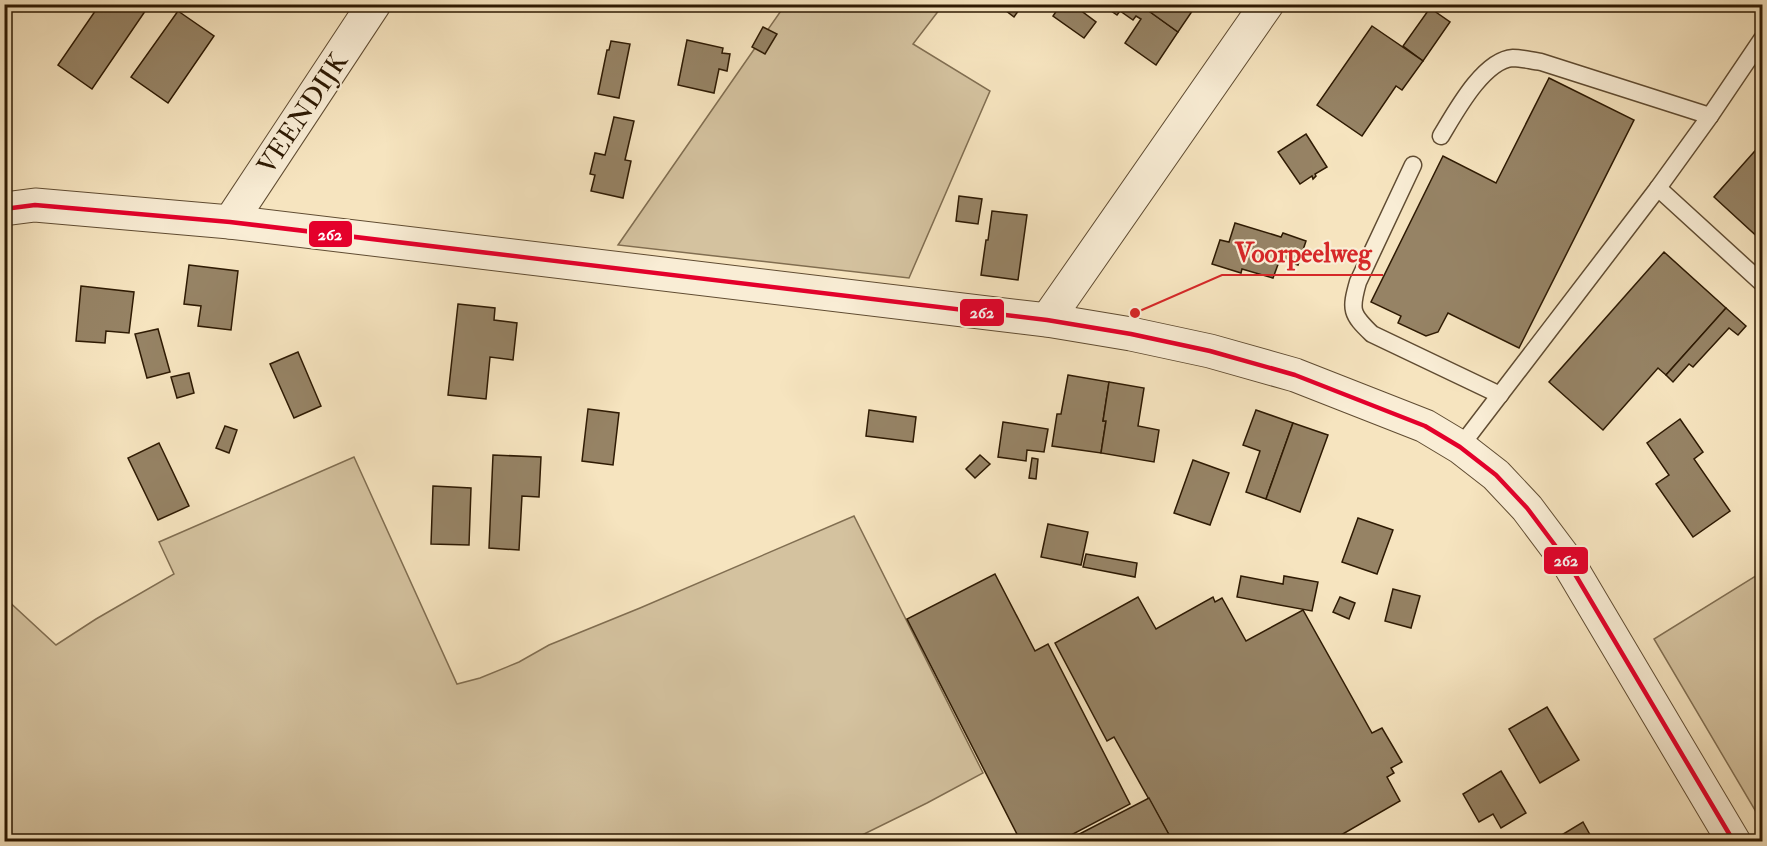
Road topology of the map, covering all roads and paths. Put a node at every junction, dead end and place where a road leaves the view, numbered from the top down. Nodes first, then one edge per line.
1 (374, 4) edge
2 (1267, 4) edge
3 (1762, 39) edge
4 (1710, 116) junction
5 (1441, 136) dead end
6 (1413, 165) dead end
7 (1658, 188) junction
8 (4, 209) edge
9 (230, 222) junction
10 (1762, 283) edge
11 (1047, 320) junction
12 (1500, 394) junction
13 (1460, 447) junction
14 (1734, 842) edge

1 - 9 street, VEENDIJK
2 - 11 street
3 - 4 lane
4 - 5 lane
4 - 7 lane
6 - 12 lane
7 - 10 lane
7 - 12 lane
8 - 9 street
9 - 11 street
11 - 13 street
12 - 13 lane
13 - 14 street

